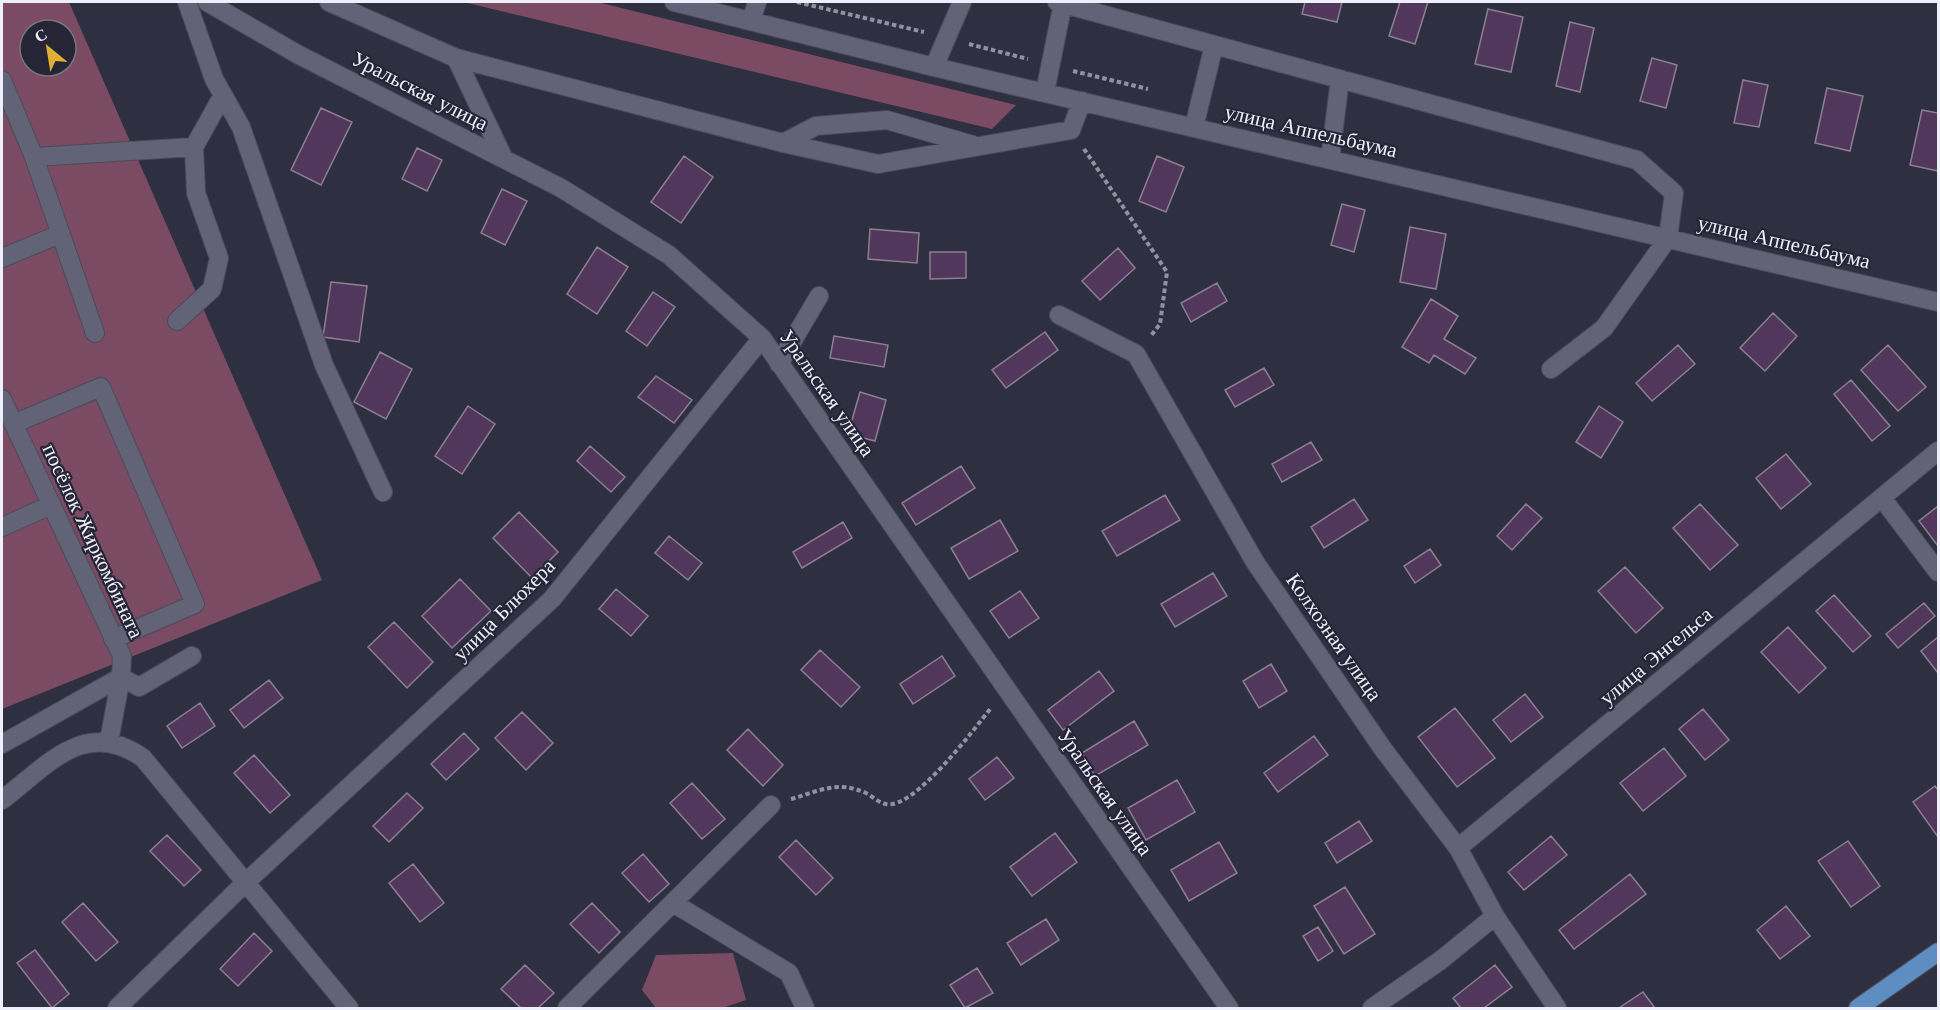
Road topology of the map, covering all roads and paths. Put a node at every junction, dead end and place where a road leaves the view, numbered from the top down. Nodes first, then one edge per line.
1 (187, 2) edge
2 (207, 2) edge
3 (329, 2) edge
4 (674, 2) edge
5 (757, 2) edge
6 (962, 2) edge
7 (1060, 2) edge
8 (731, 9) edge
9 (751, 21) junction
10 (1214, 45) junction
11 (456, 58) junction
12 (934, 67) junction
13 (1340, 79) junction
14 (2, 80) edge
15 (1045, 92) junction
16 (223, 95) junction
17 (1082, 101) junction
18 (1194, 127) junction
19 (1071, 130) junction
20 (783, 143) junction
21 (978, 146) junction
22 (194, 147) junction
23 (34, 157) junction
24 (504, 159) junction
25 (1330, 159) junction
26 (60, 234) junction
27 (1668, 238) junction
28 (2, 258) edge
29 (819, 296) dead end
30 (1938, 302) edge
31 (1059, 315) dead end
32 (177, 321) dead end
33 (95, 333) dead end
34 (762, 338) junction
35 (1136, 354) junction
36 (779, 364) junction
37 (1551, 369) dead end
38 (2, 399) edge
39 (13, 424) junction
40 (1938, 451) edge
41 (383, 492) dead end
42 (1882, 498) junction
43 (51, 505) junction
44 (2, 527) edge
45 (1938, 572) edge
46 (113, 639) junction
47 (192, 656) dead end
48 (121, 677) junction
49 (1006, 688) junction
50 (109, 741) junction
51 (2, 743) edge
52 (2, 800) edge
53 (771, 806) joint
54 (1458, 848) junction
55 (245, 883) junction
56 (673, 903) junction
57 (1496, 916) junction
58 (1938, 952) edge
59 (117, 1008) edge
60 (349, 1008) edge
61 (567, 1008) edge
62 (805, 1008) edge
63 (1229, 1008) edge
64 (1372, 1008) edge
65 (1557, 1008) edge
66 (1858, 1008) edge

1 - 16 street
2 - 24 street, Уральская улица
3 - 11 street
4 - 8 street, улица Аппельбаума
5 - 9 street
6 - 12 street
7 - 10 street
7 - 15 street
8 - 9 street, улица Аппельбаума
9 - 12 street, улица Аппельбаума
10 - 13 street
10 - 18 street
11 - 20 street
11 - 24 street
12 - 15 street, улица Аппельбаума
13 - 25 street
13 - 27 street
14 - 23 street
15 - 17 street, улица Аппельбаума
16 - 22 street
16 - 41 street
17 - 18 street, улица Аппельбаума
17 - 19 street
18 - 25 street, улица Аппельбаума
19 - 21 street
19 - 35 path
20 - 21 street
20 - 21 street
22 - 23 street
22 - 32 street
23 - 26 street
24 - 34 street, Уральская улица
25 - 27 street, улица Аппельбаума
26 - 28 street
26 - 33 street
27 - 30 street, улица Аппельбаума
27 - 37 street
29 - 36 street
31 - 35 street
34 - 36 street, Уральская улица
34 - 55 street, улица Блюхера
35 - 54 street, Колхозная улица
36 - 49 street, Уральская улица
38 - 39 street, посёлок Жиркомбината
39 - 43 street, посёлок Жиркомбината
39 - 46 street
40 - 42 street, улица Энгельса
42 - 45 street
42 - 54 street, улица Энгельса
43 - 44 street
43 - 46 street, посёлок Жиркомбината
46 - 48 street, посёлок Жиркомбината
47 - 48 street
48 - 50 street, посёлок Жиркомбината
48 - 51 street
49 - 53 path
49 - 63 street, Уральская улица
50 - 52 street
50 - 55 street
53 - 56 street
54 - 57 street, Колхозная улица
55 - 59 street, улица Блюхера
55 - 60 street
56 - 61 street
56 - 62 street
57 - 64 street
57 - 65 street, Колхозная улица
58 - 66 main road

